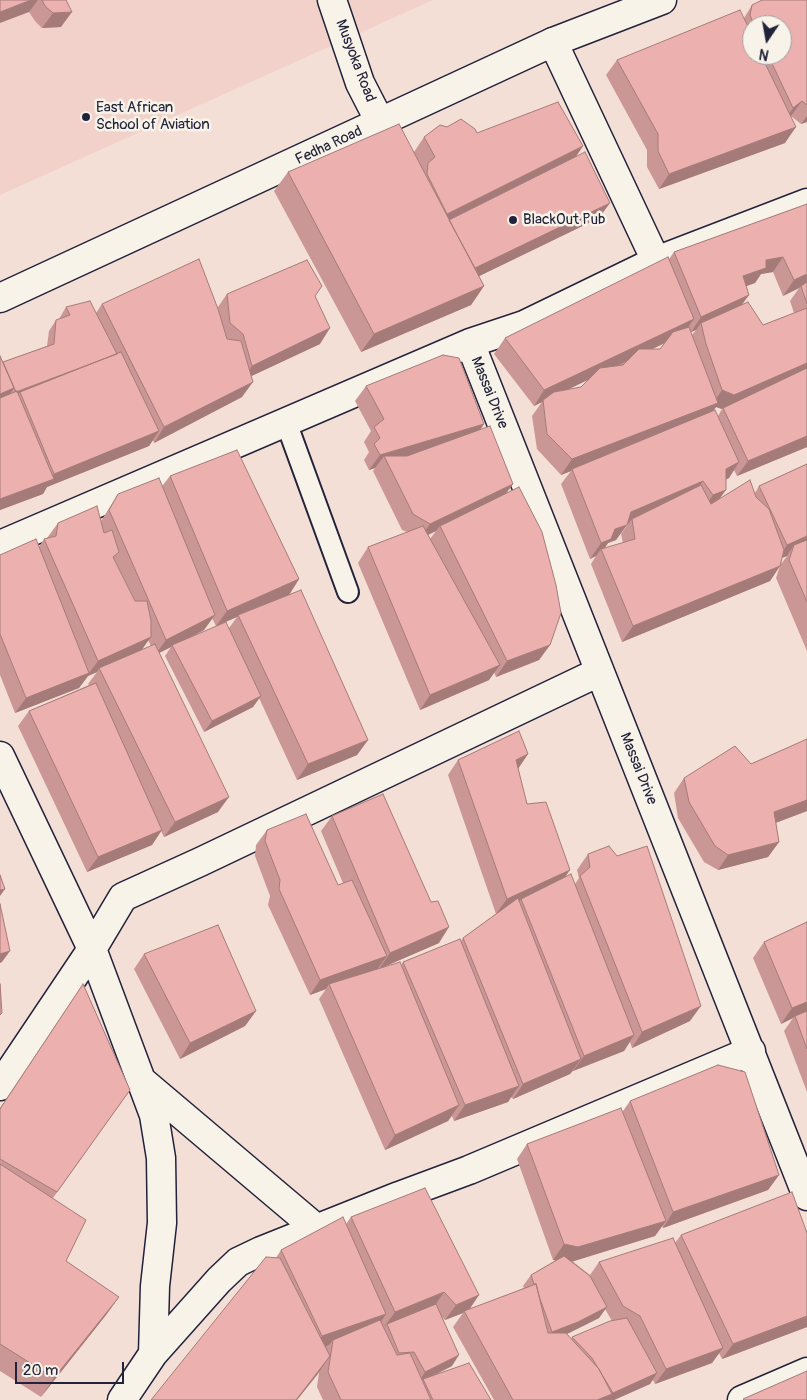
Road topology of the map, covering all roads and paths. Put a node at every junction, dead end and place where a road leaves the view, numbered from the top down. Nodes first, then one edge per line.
1 (332, 0) edge
2 (662, 0) edge
3 (553, 42) junction
4 (380, 122) junction
5 (807, 203) edge
6 (656, 261) junction
7 (0, 298) edge
8 (470, 343) junction
9 (286, 422) junction
10 (0, 545) edge
11 (348, 592) dead end
12 (599, 672) junction
13 (0, 756) edge
14 (92, 949) junction
15 (751, 1051) junction
16 (142, 1081) junction
17 (0, 1086) edge
18 (807, 1196) edge
19 (317, 1229) junction
20 (153, 1354) junction
21 (807, 1372) edge
22 (122, 1400) edge
23 (742, 1400) edge

1 - 4 street, Musyoka Road
2 - 3 street, Fedha Road
3 - 4 street, Fedha Road
3 - 6 street
4 - 7 street, Fedha Road
5 - 6 street
6 - 8 street
8 - 9 street
8 - 12 street, Massai Drive
9 - 10 street
9 - 11 lane
12 - 14 street
12 - 15 street, Massai Drive
13 - 14 street
14 - 16 street
14 - 17 street
15 - 18 street, Massai Drive
15 - 19 street
16 - 19 street
16 - 20 street
19 - 20 street
20 - 22 street
21 - 23 street

